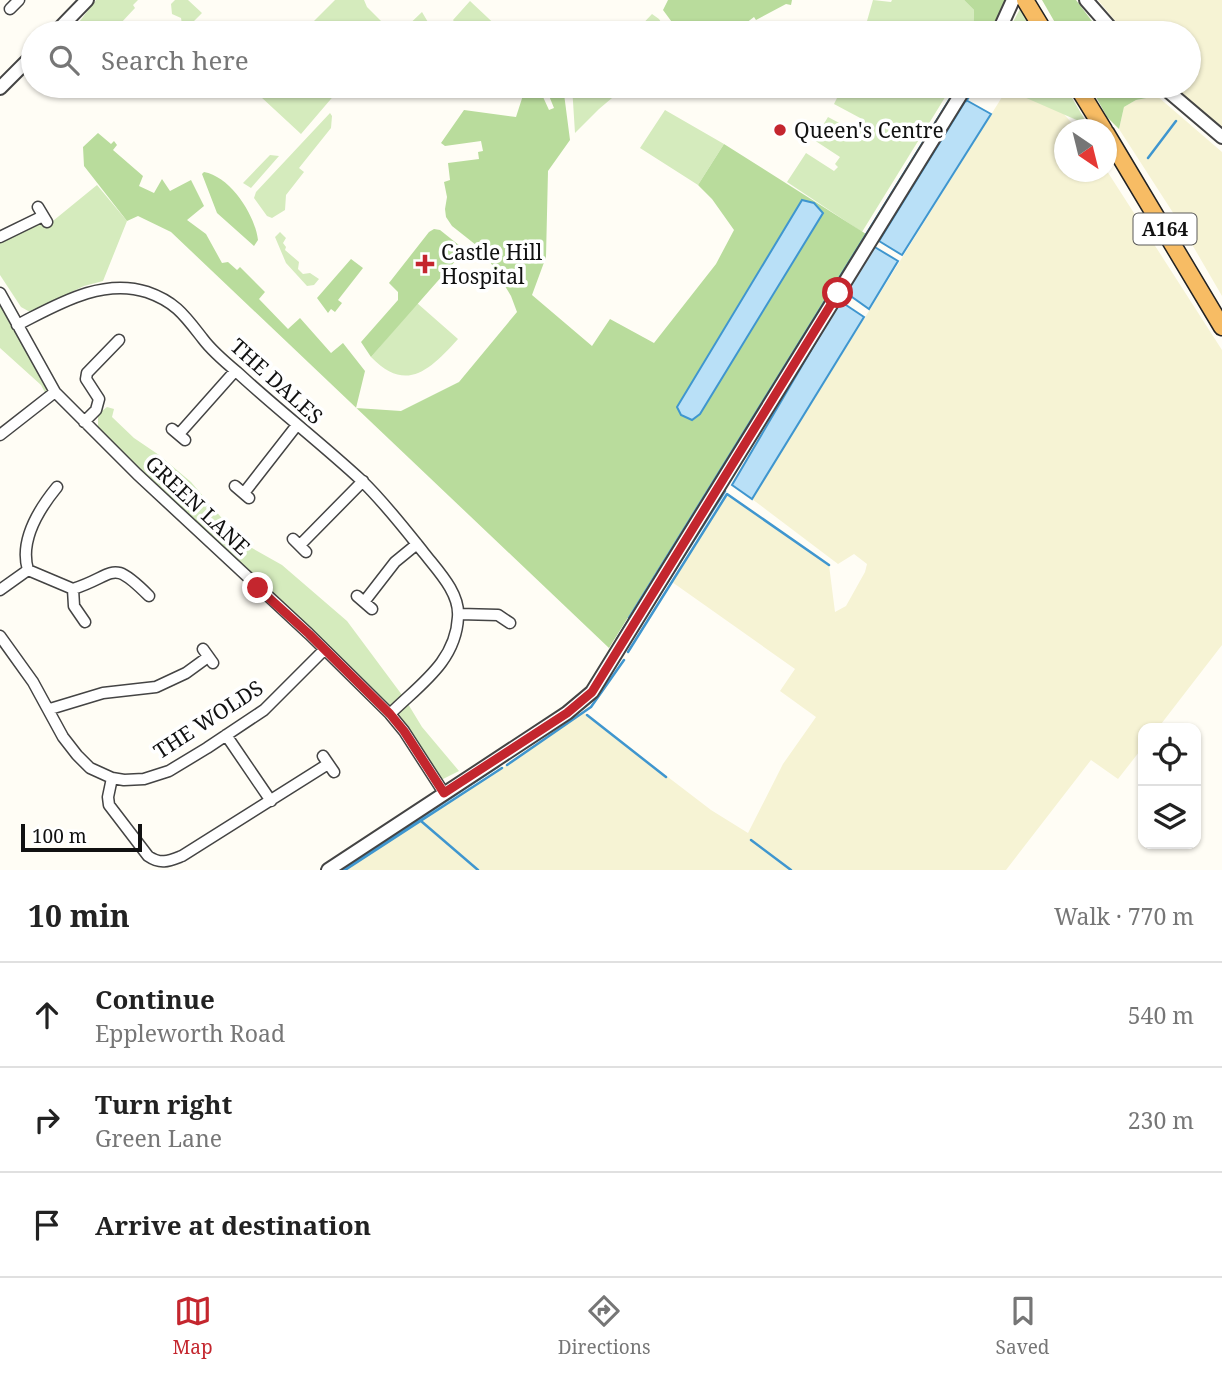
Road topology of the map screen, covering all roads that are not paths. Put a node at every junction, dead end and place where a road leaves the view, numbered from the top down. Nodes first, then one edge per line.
1 (19, 0) edge
2 (87, 0) edge
3 (1013, 0) edge
4 (1025, 0) edge
5 (1086, 0) edge
6 (10, 9) dead end
7 (67, 21) edge
8 (1003, 21) edge
9 (1037, 21) edge
10 (1104, 21) edge
11 (21, 67) edge
12 (0, 88) edge
13 (959, 98) edge
14 (1084, 98) edge
15 (1176, 98) edge
16 (1098, 119) edge
17 (1222, 137) edge
18 (1117, 151) edge
19 (43, 215) dead end
20 (0, 237) edge
21 (0, 293) edge
22 (17, 325) junction
23 (1222, 327) edge
24 (119, 340) dead end
25 (235, 371) junction
26 (55, 392) junction
27 (84, 422) junction
28 (298, 425) junction
29 (179, 434) dead end
30 (0, 435) edge
31 (363, 481) junction
32 (235, 486) dead end
33 (59, 488) dead end
34 (417, 544) junction
35 (300, 545) dead end
36 (28, 570) junction
37 (73, 589) junction
38 (0, 590) edge
39 (146, 591) dead end
40 (364, 602) dead end
41 (459, 614) junction
42 (85, 622) dead end
43 (509, 623) dead end
44 (0, 636) edge
45 (324, 650) junction
46 (208, 656) dead end
47 (50, 709) junction
48 (390, 714) junction
49 (226, 735) junction
50 (329, 764) dead end
51 (112, 778) junction
52 (444, 793) junction
53 (271, 801) junction
54 (328, 870) edge

1 - 6 street
2 - 7 street
3 - 8 street
4 - 9 highway
5 - 10 street
11 - 12 street
13 - 52 street
14 - 16 highway, A164
15 - 17 street
18 - 23 highway, A164
19 - 20 street
21 - 22 street, GREEN LANE
22 - 25 street, THE DALES
22 - 26 street, GREEN LANE
24 - 27 street
25 - 28 street, THE DALES
25 - 29 street
26 - 27 street, GREEN LANE
26 - 30 street
27 - 45 street, GREEN LANE
28 - 31 street, THE DALES
28 - 32 street
31 - 34 street, THE DALES
31 - 35 street
33 - 36 street
34 - 40 street
34 - 41 street, THE DALES
36 - 37 street
36 - 38 street
37 - 39 street
37 - 42 street
41 - 43 street
41 - 48 street
44 - 47 street
45 - 48 street, GREEN LANE
45 - 49 street, THE WOLDS
46 - 47 street
47 - 51 street
48 - 52 street, GREEN LANE
49 - 51 street, THE WOLDS
49 - 53 street
50 - 53 street
51 - 53 street
52 - 54 street

